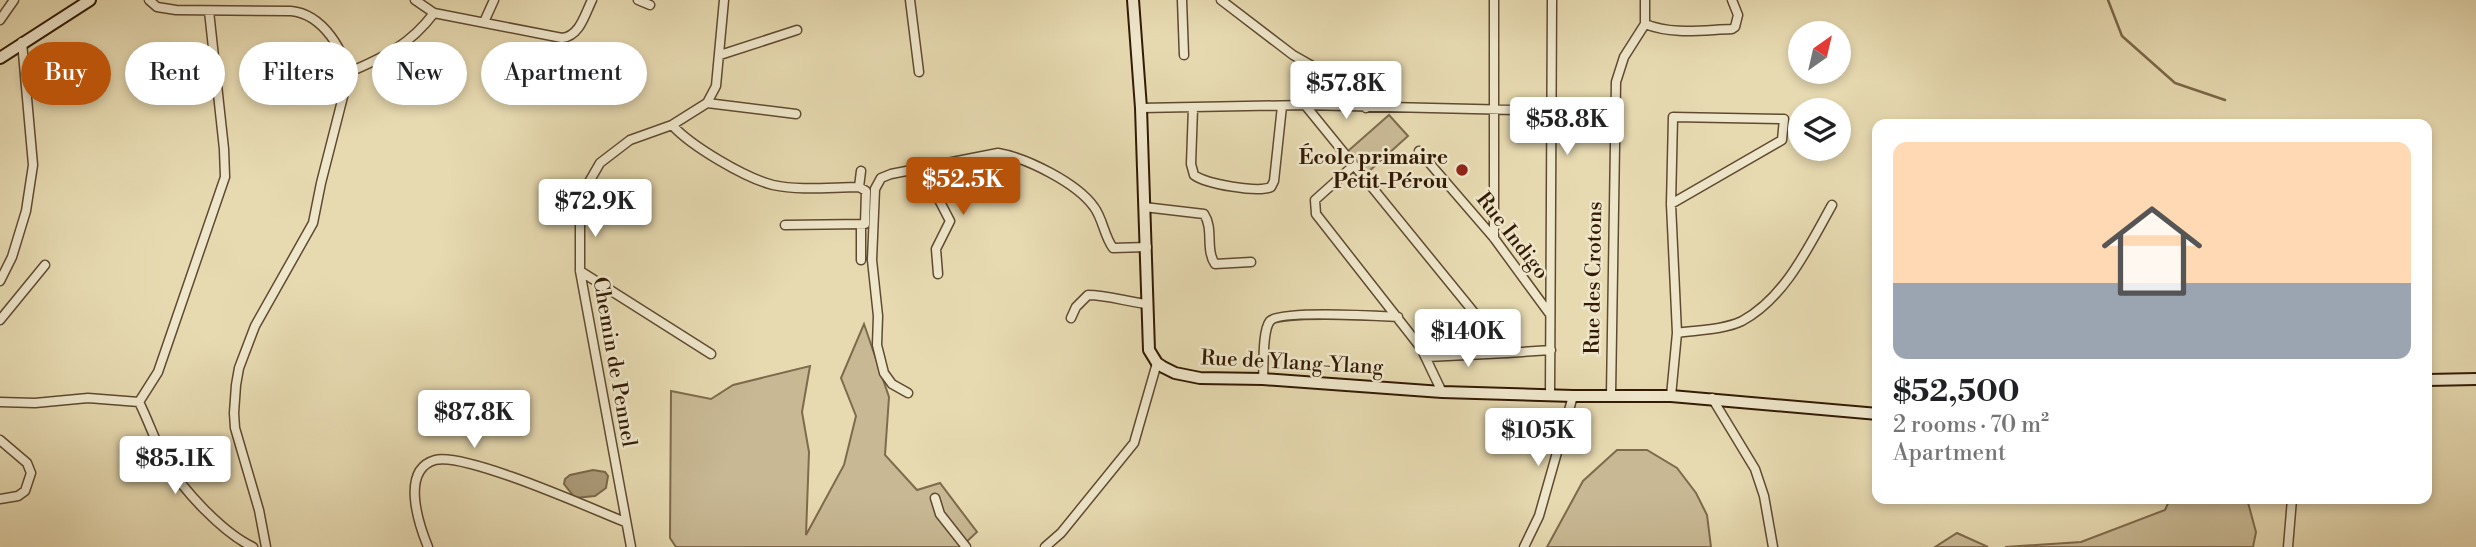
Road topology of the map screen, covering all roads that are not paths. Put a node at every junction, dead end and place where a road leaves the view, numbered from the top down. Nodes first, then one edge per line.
1 (14, 0) edge
2 (90, 0) edge
3 (149, 0) edge
4 (415, 0) edge
5 (494, 0) edge
6 (592, 0) edge
7 (638, 0) edge
8 (724, 0) edge
9 (910, 0) edge
10 (1133, 0) edge
11 (1182, 0) edge
12 (1221, 0) edge
13 (1494, 0) edge
14 (1552, 0) edge
15 (1645, 0) edge
16 (1732, 0) edge
17 (650, 5) dead end
18 (209, 10) junction
19 (434, 13) junction
20 (0, 20) edge
21 (484, 22) junction
22 (1645, 24) junction
23 (797, 30) dead end
24 (22, 42) edge
25 (333, 42) edge
26 (21, 43) edge
27 (720, 55) junction
28 (1184, 55) dead end
29 (0, 58) edge
30 (358, 68) edge
31 (919, 72) dead end
32 (707, 103) junction
33 (28, 105) edge
34 (341, 105) edge
35 (1282, 106) junction
36 (1305, 106) junction
37 (1141, 108) junction
38 (1193, 108) junction
39 (1366, 108) junction
40 (1493, 110) junction
41 (1552, 111) junction
42 (796, 114) dead end
43 (672, 125) junction
44 (1419, 150) dead end
45 (1353, 166) junction
46 (926, 167) junction
47 (861, 171) dead end
48 (859, 187) junction
49 (1671, 204) junction
50 (1832, 205) dead end
51 (1144, 207) junction
52 (785, 225) dead end
53 (861, 225) junction
54 (1494, 239) junction
55 (1147, 247) junction
56 (861, 260) dead end
57 (1251, 262) dead end
58 (45, 265) dead end
59 (580, 271) junction
60 (938, 274) dead end
61 (0, 281) edge
62 (1147, 304) junction
63 (1549, 313) junction
64 (1398, 317) junction
65 (1071, 318) dead end
66 (0, 320) edge
67 (1677, 333) junction
68 (1551, 351) junction
69 (1507, 353) junction
70 (711, 355) dead end
71 (1427, 357) junction
72 (1157, 363) junction
73 (1263, 379) junction
74 (2476, 379) edge
75 (2432, 380) edge
76 (1442, 392) junction
77 (908, 393) dead end
78 (1550, 396) junction
79 (1611, 396) junction
80 (1671, 396) junction
81 (1573, 397) junction
82 (1712, 398) junction
83 (0, 402) edge
84 (139, 402) junction
85 (1872, 413) edge
86 (0, 440) edge
87 (935, 498) dead end
88 (0, 499) edge
89 (2292, 504) edge
90 (625, 522) junction
91 (253, 547) edge
92 (266, 547) edge
93 (428, 547) edge
94 (631, 547) edge
95 (966, 547) edge
96 (1045, 547) edge
97 (1524, 547) edge
98 (1773, 547) edge
99 (2288, 547) edge

1 - 20 street
2 - 24 street
3 - 18 street
4 - 19 street
5 - 21 street
6 - 21 street
7 - 17 street
8 - 27 street
9 - 31 street
10 - 37 street
11 - 28 street
12 - 39 street
13 - 40 street
14 - 41 street
15 - 22 street
16 - 22 street
18 - 25 street
18 - 84 street
19 - 21 street
19 - 30 street
22 - 79 street, Rue des Crotons
23 - 27 street
26 - 29 street
27 - 32 street
32 - 42 street
32 - 43 street, Chemin de Pennel
33 - 61 street
34 - 92 street
35 - 36 street
35 - 38 street
35 - 38 street
36 - 39 street
36 - 45 street
37 - 38 street
37 - 51 street
39 - 40 street
40 - 41 street
40 - 54 street
41 - 63 street
43 - 48 street
43 - 59 street, Chemin de Pennel
44 - 54 street, Rue Indigo
45 - 64 street
45 - 69 street
46 - 55 street
46 - 60 street
46 - 77 street
47 - 48 street
48 - 53 street
49 - 49 street
49 - 67 street
50 - 67 street
51 - 55 street
51 - 57 street
52 - 53 street
53 - 56 street
54 - 63 street, Rue Indigo
55 - 62 street
58 - 66 street
59 - 70 street
59 - 90 street, Chemin de Pennel
62 - 65 street
62 - 72 street
63 - 68 street
64 - 71 street
64 - 73 street
67 - 80 street
68 - 69 street
68 - 78 street
69 - 71 street
71 - 76 street
72 - 73 street, Rue de Ylang-Ylang
72 - 96 street
73 - 76 street, Rue de Ylang-Ylang
74 - 75 street
76 - 78 street, Rue de Ylang-Ylang
78 - 81 street, Rue de Ylang-Ylang
79 - 80 street, Rue de Ylang-Ylang
79 - 81 street, Rue de Ylang-Ylang
80 - 82 street, Rue de Ylang-Ylang
81 - 97 street
82 - 85 street, Rue de Ylang-Ylang
82 - 98 street
83 - 84 street
84 - 91 street
86 - 88 street
87 - 95 street
89 - 99 street
90 - 93 street
90 - 94 street, Chemin de Pennel

